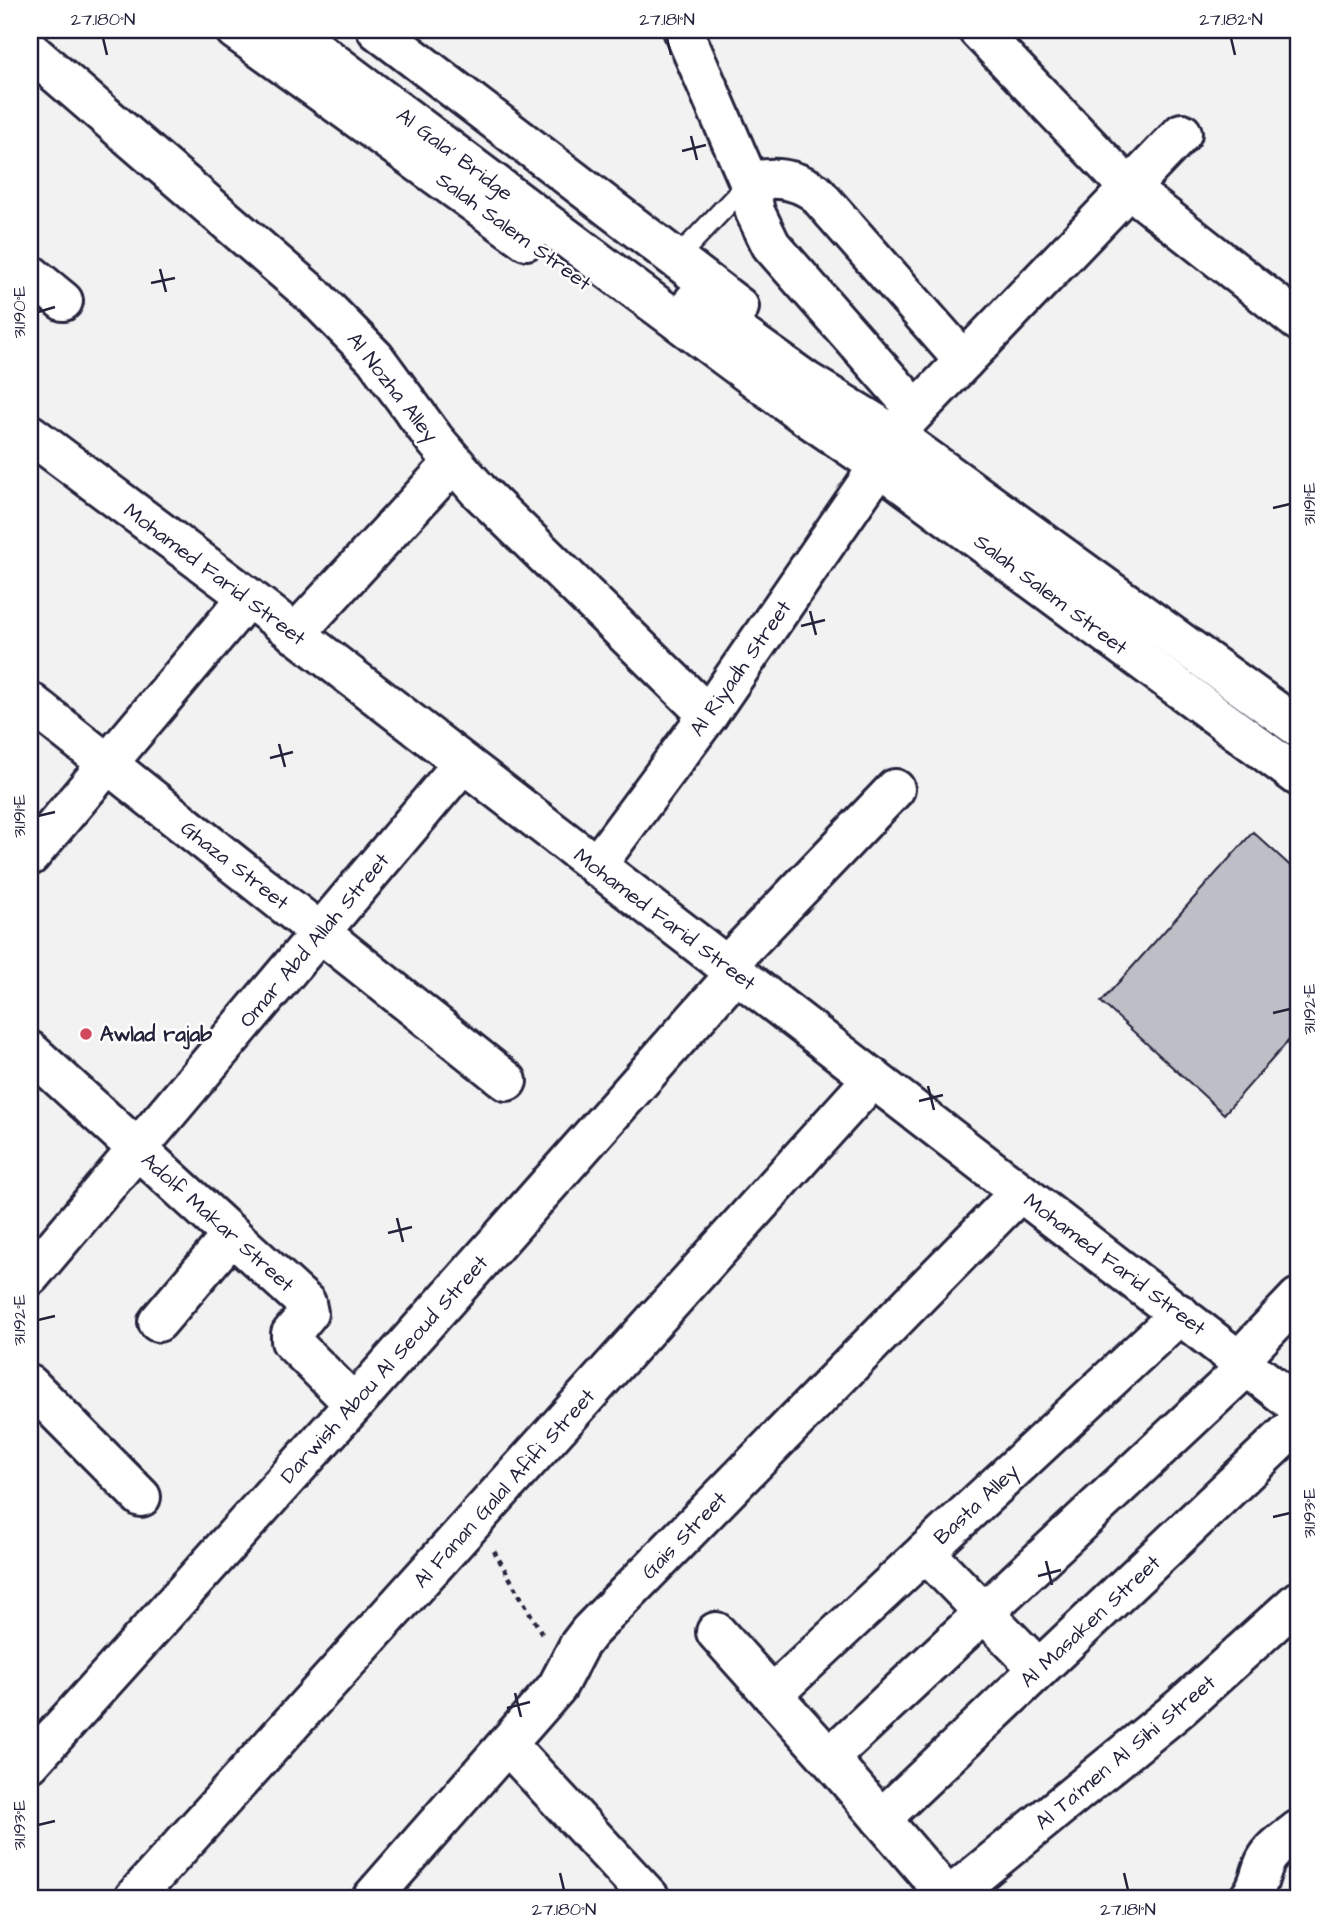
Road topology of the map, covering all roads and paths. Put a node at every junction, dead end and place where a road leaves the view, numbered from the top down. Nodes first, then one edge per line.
1 (235, 30) edge
2 (290, 30) edge
3 (333, 30) edge
4 (377, 30) edge
5 (684, 30) edge
6 (978, 30) edge
7 (30, 51) edge
8 (1182, 133) dead end
9 (749, 182) junction
10 (1130, 189) junction
11 (677, 258) junction
12 (626, 268) junction
13 (30, 274) edge
14 (63, 301) dead end
15 (1298, 320) edge
16 (964, 361) junction
17 (804, 397) junction
18 (30, 434) edge
19 (896, 437) junction
20 (453, 463) junction
21 (248, 597) junction
22 (295, 634) junction
23 (30, 702) edge
24 (708, 715) junction
25 (1298, 727) edge
26 (463, 763) junction
27 (107, 764) junction
28 (1298, 776) edge
29 (895, 789) dead end
30 (30, 856) edge
31 (596, 866) junction
32 (321, 933) junction
33 (731, 969) junction
34 (30, 1051) edge
35 (873, 1078) junction
36 (507, 1081) dead end
37 (137, 1148) junction
38 (1020, 1192) junction
39 (232, 1235) junction
40 (30, 1276) edge
41 (1298, 1298) edge
42 (1180, 1314) junction
43 (158, 1322) dead end
44 (1243, 1363) junction
45 (30, 1385) edge
46 (354, 1404) junction
47 (1298, 1406) edge
48 (1298, 1423) edge
49 (141, 1497) dead end
50 (476, 1520) junction
51 (925, 1552) junction
52 (1298, 1601) edge
53 (984, 1613) junction
54 (716, 1632) dead end
55 (1039, 1669) junction
56 (565, 1673) junction
57 (772, 1695) junction
58 (507, 1744) junction
59 (33, 1751) edge
60 (829, 1758) junction
61 (881, 1819) junction
62 (1298, 1830) edge
63 (134, 1898) edge
64 (372, 1898) edge
65 (650, 1898) edge
66 (948, 1898) edge
67 (1249, 1898) edge

1 - 17 street, Salah Salem Street
2 - 12 street, Al Gala' Bridge
3 - 12 street, Al Gala' Bridge
4 - 11 street, Salah Salem Street
5 - 9 street
6 - 10 street
7 - 20 street, Al Nozha Alley
8 - 10 street, Al Riyadh Street
9 - 11 lane
9 - 16 street
9 - 19 street
10 - 15 street
10 - 16 street, Al Riyadh Street
11 - 17 street, Salah Salem Street
12 - 17 street, Salah Salem Street
13 - 14 street
16 - 19 street, Al Riyadh Street
17 - 19 street, Salah Salem Street
18 - 21 street, Mohamed Farid Street
19 - 24 street, Al Riyadh Street
19 - 25 street, Salah Salem Street
19 - 28 street, Salah Salem Street
20 - 22 street
20 - 24 street, Al Nozha Alley
21 - 22 street, Mohamed Farid Street
21 - 27 street
22 - 26 street, Mohamed Farid Street
23 - 27 street, Ghaza Street
24 - 31 street, Al Riyadh Street
26 - 31 street, Mohamed Farid Street
26 - 32 street, Omar Abd Allah Street
27 - 30 street
27 - 32 street, Ghaza Street
29 - 33 street, Darwish Abou Al Seoud Street
31 - 33 street, Mohamed Farid Street
32 - 36 street, Ghaza Street
32 - 37 street, Omar Abd Allah Street
33 - 35 street, Mohamed Farid Street
33 - 46 street, Darwish Abou Al Seoud Street
34 - 37 street, Adolf Makar Street
35 - 38 street, Mohamed Farid Street
35 - 50 street, Al Fanan Galal Afifi Street
37 - 39 street, Adolf Makar Street
37 - 40 street, Omar Abd Allah Street
38 - 42 street, Mohamed Farid Street
38 - 56 street, Gais Street
39 - 43 street
39 - 46 street, Adolf Makar Street
41 - 44 street
42 - 44 street, Mohamed Farid Street
42 - 51 street, Basta Alley
44 - 47 street, Mohamed Farid Street
44 - 53 street
45 - 49 street
46 - 59 street, Darwish Abou Al Seoud Street
48 - 55 street, Al Masaken Street
50 - 56 path
50 - 63 street, Al Fanan Galal Afifi Street
51 - 53 street
51 - 57 street, Basta Alley
52 - 66 street, Al Ta'men Al Sihi Street
53 - 55 street
53 - 60 street
54 - 57 street
55 - 61 street, Al Masaken Street
56 - 58 street, Gais Street
57 - 60 street
58 - 64 street, Gais Street
58 - 65 street
60 - 61 street
61 - 66 street
62 - 67 street

